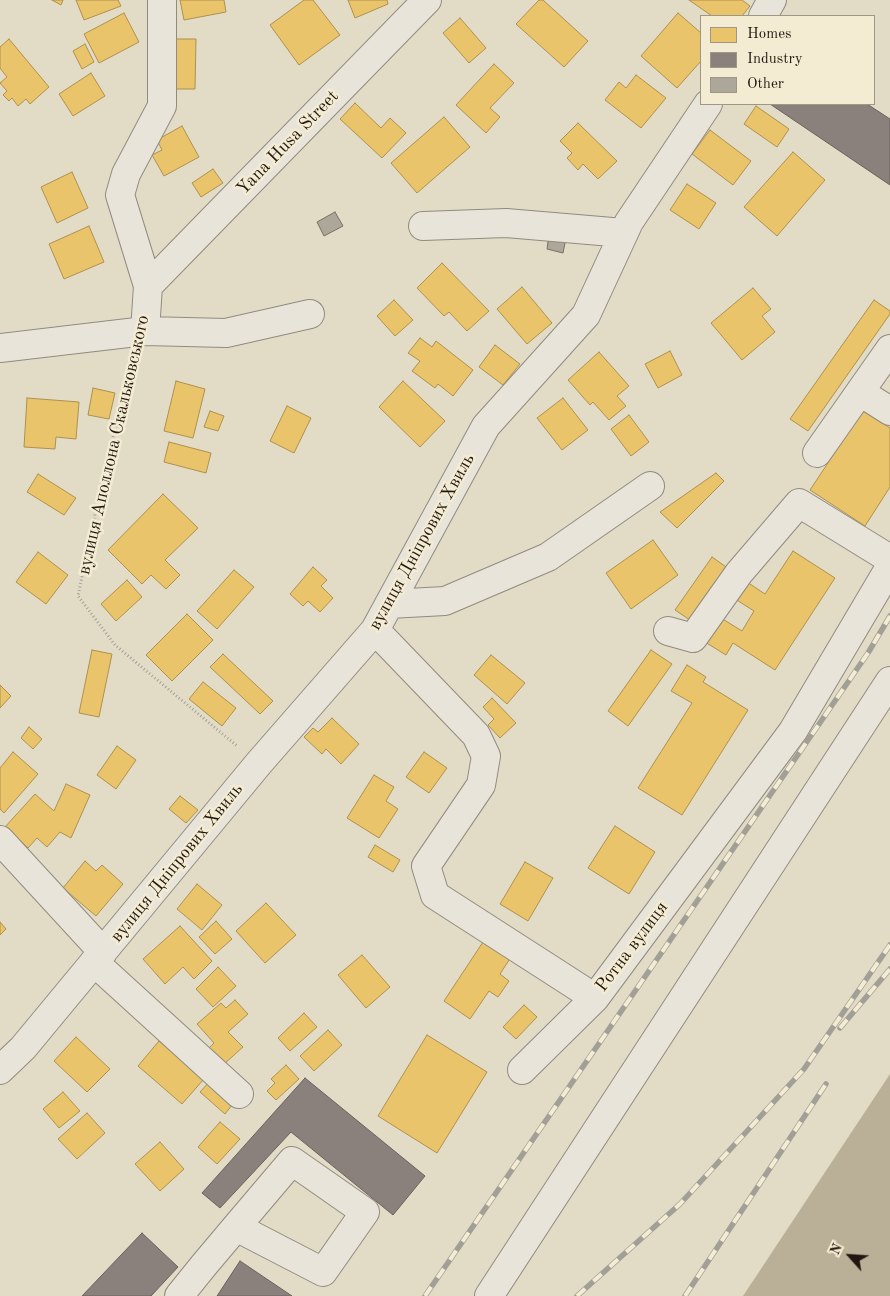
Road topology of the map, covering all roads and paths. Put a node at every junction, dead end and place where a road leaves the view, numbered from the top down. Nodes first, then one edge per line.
1 (162, 0) edge
2 (427, 0) edge
3 (772, 0) edge
4 (764, 15) edge
5 (707, 105) edge
6 (423, 226) dead end
7 (624, 233) junction
8 (148, 286) junction
9 (310, 314) dead end
10 (145, 331) junction
11 (0, 348) edge
12 (890, 349) edge
13 (860, 392) junction
14 (890, 411) edge
15 (817, 453) dead end
16 (650, 486) dead end
17 (890, 559) edge
18 (890, 567) edge
19 (389, 604) junction
20 (375, 630) junction
21 (668, 631) dead end
22 (890, 681) edge
23 (259, 764) junction
24 (0, 840) edge
25 (99, 957) junction
26 (595, 998) junction
27 (0, 1070) edge
28 (522, 1070) dead end
29 (239, 1094) dead end
30 (236, 1227) junction
31 (179, 1296) edge
32 (489, 1296) edge

1 - 8 street, вулиця Аполлона Скальковського
2 - 8 street, Yana Husa Street
3 - 4 street
5 - 7 street, вулиця Дніпрових Хвиль
6 - 7 street
7 - 19 street, вулиця Дніпрових Хвиль
8 - 10 street, вулиця Аполлона Скальковського
9 - 10 street
10 - 11 street
10 - 23 path, вулиця Аполлона Скальковського
12 - 13 street
13 - 14 street
13 - 15 street
16 - 19 street
17 - 21 street
18 - 26 street, Ротна вулиця
19 - 20 street, вулиця Дніпрових Хвиль
20 - 23 street, вулиця Дніпрових Хвиль
20 - 26 street, Ротна вулиця
22 - 32 street
23 - 25 street, вулиця Дніпрових Хвиль
24 - 25 street
25 - 27 street, вулиця Дніпрових Хвиль
25 - 29 street
26 - 28 street
30 - 30 street
30 - 31 street

